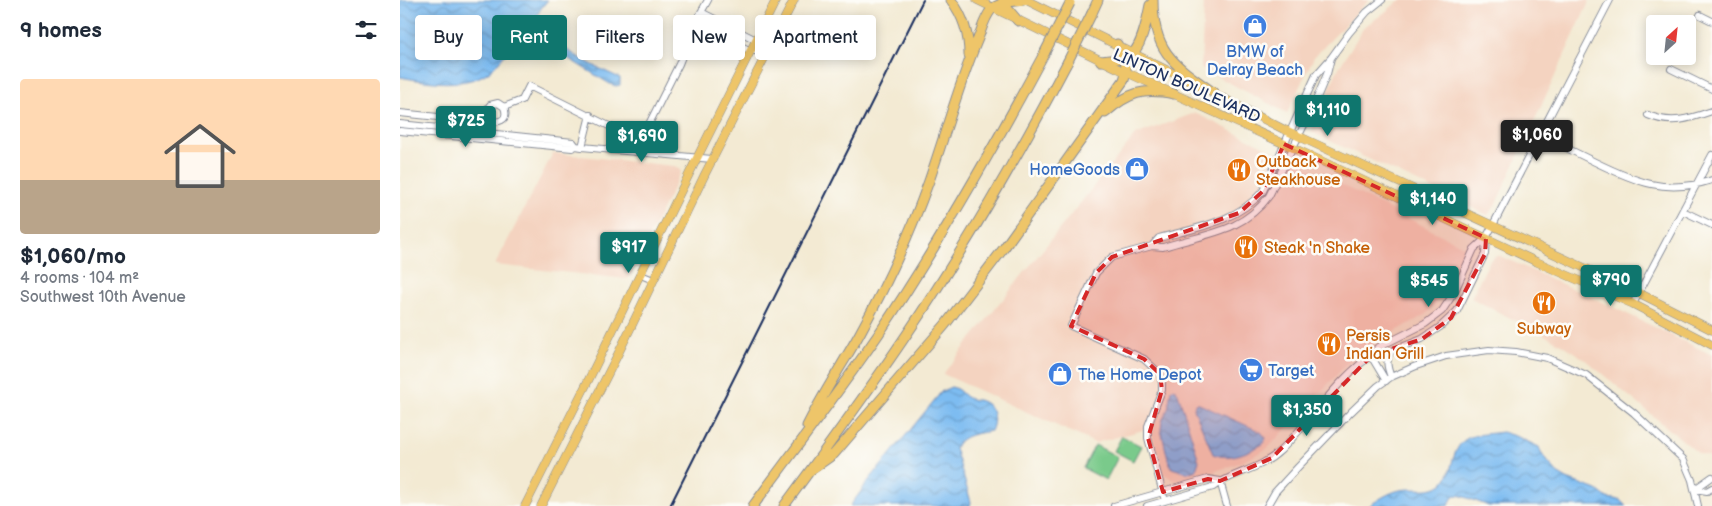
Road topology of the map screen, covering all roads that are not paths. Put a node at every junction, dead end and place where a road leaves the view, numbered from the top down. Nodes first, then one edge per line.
1 (708, 0) edge
2 (776, 0) edge
3 (794, 0) edge
4 (951, 0) edge
5 (977, 0) edge
6 (1024, 0) edge
7 (1098, 0) edge
8 (1152, 0) edge
9 (1382, 0) edge
10 (1610, 0) edge
11 (1071, 1) edge
12 (1004, 2) edge
13 (993, 8) junction
14 (701, 12) junction
15 (699, 15) edge
16 (768, 15) edge
17 (786, 15) edge
18 (1700, 15) dead end
19 (1018, 20) junction
20 (1712, 21) edge
21 (755, 39) edge
22 (755, 42) edge
23 (1117, 44) junction
24 (745, 48) edge
25 (750, 51) junction
26 (755, 51) edge
27 (1134, 53) junction
28 (1124, 57) junction
29 (1331, 58) junction
30 (681, 60) edge
31 (762, 60) edge
32 (970, 60) junction
33 (1101, 61) junction
34 (1671, 69) dead end
35 (1126, 72) junction
36 (1712, 89) edge
37 (1214, 93) junction
38 (1174, 94) junction
39 (504, 107) junction
40 (1712, 111) edge
41 (400, 113) edge
42 (590, 115) junction
43 (1648, 115) dead end
44 (485, 122) junction
45 (1092, 125) junction
46 (400, 127) edge
47 (1290, 132) junction
48 (1540, 135) junction
49 (1299, 136) junction
50 (559, 141) junction
51 (1284, 144) junction
52 (534, 145) junction
53 (579, 146) junction
54 (1293, 148) junction
55 (1712, 155) edge
56 (697, 158) junction
57 (712, 159) junction
58 (1712, 180) edge
59 (1696, 185) junction
60 (1683, 210) junction
61 (1493, 225) junction
62 (1712, 225) edge
63 (1486, 238) junction
64 (1152, 246) junction
65 (641, 275) junction
66 (653, 280) junction
67 (1640, 293) junction
68 (1633, 304) junction
69 (1712, 330) edge
70 (1712, 345) edge
71 (1390, 352) junction
72 (1373, 354) junction
73 (1388, 379) junction
74 (798, 445) junction
75 (811, 470) junction
76 (1712, 477) edge
77 (1220, 481) junction
78 (1712, 488) edge
79 (1695, 489) junction
80 (1163, 492) junction
81 (1165, 501) junction
82 (525, 506) edge
83 (541, 506) edge
84 (753, 506) edge
85 (784, 506) edge
86 (1114, 506) edge
87 (1147, 506) edge
88 (1227, 506) edge
89 (1267, 506) edge
90 (1698, 506) edge

1 - 14 street
2 - 16 main road
3 - 17 main road
4 - 32 highway
5 - 13 main road, LINTON BOULEVARD
6 - 12 highway
6 - 23 main road, LINTON BOULEVARD
7 - 75 highway, bridge
8 - 27 highway
8 - 37 highway
9 - 29 street
10 - 48 street
11 - 74 highway, bridge
12 - 13 highway
12 - 19 highway
13 - 19 main road, LINTON BOULEVARD
13 - 32 highway
14 - 15 street
14 - 21 street
18 - 20 street
19 - 33 main road, LINTON BOULEVARD
22 - 25 main road
23 - 27 main road, LINTON BOULEVARD
23 - 28 highway
24 - 25 street
25 - 26 street
25 - 56 main road
27 - 28 highway
27 - 37 main road, LINTON BOULEVARD
28 - 33 highway
28 - 35 highway
29 - 47 street
29 - 49 street
30 - 42 street
31 - 57 main road
32 - 74 highway
33 - 35 main road, LINTON BOULEVARD
34 - 36 street
35 - 38 main road, LINTON BOULEVARD
35 - 45 highway
37 - 47 main road, LINTON BOULEVARD
38 - 45 highway
38 - 51 main road, LINTON BOULEVARD
39 - 42 street
39 - 44 street
39 - 44 street
40 - 43 street
41 - 44 street
42 - 53 street
45 - 75 highway
46 - 50 street
46 - 52 street
47 - 49 main road, LINTON BOULEVARD
47 - 51 street
48 - 59 street
48 - 61 street
49 - 54 street
49 - 61 main road, LINTON BOULEVARD
50 - 52 street
50 - 53 street
51 - 54 main road, LINTON BOULEVARD
51 - 64 street
52 - 53 street
53 - 56 street
54 - 63 main road, LINTON BOULEVARD
54 - 64 street
55 - 59 street
56 - 57 street
56 - 65 main road
57 - 66 main road
58 - 59 street
59 - 60 street
60 - 62 street
60 - 67 street
61 - 63 street
61 - 67 main road, LINTON BOULEVARD
63 - 68 main road, LINTON BOULEVARD
63 - 71 street
63 - 72 street
64 - 80 street
65 - 66 street
65 - 82 main road
66 - 83 main road
67 - 68 street
67 - 69 main road, LINTON BOULEVARD
68 - 70 main road, LINTON BOULEVARD
71 - 72 street
71 - 73 street
72 - 73 street
72 - 77 street
73 - 79 street
73 - 89 street
74 - 84 highway
75 - 85 highway
76 - 79 street
77 - 80 street
77 - 81 street
77 - 88 street
78 - 79 street
79 - 90 street
80 - 81 street
80 - 86 street
81 - 87 street

